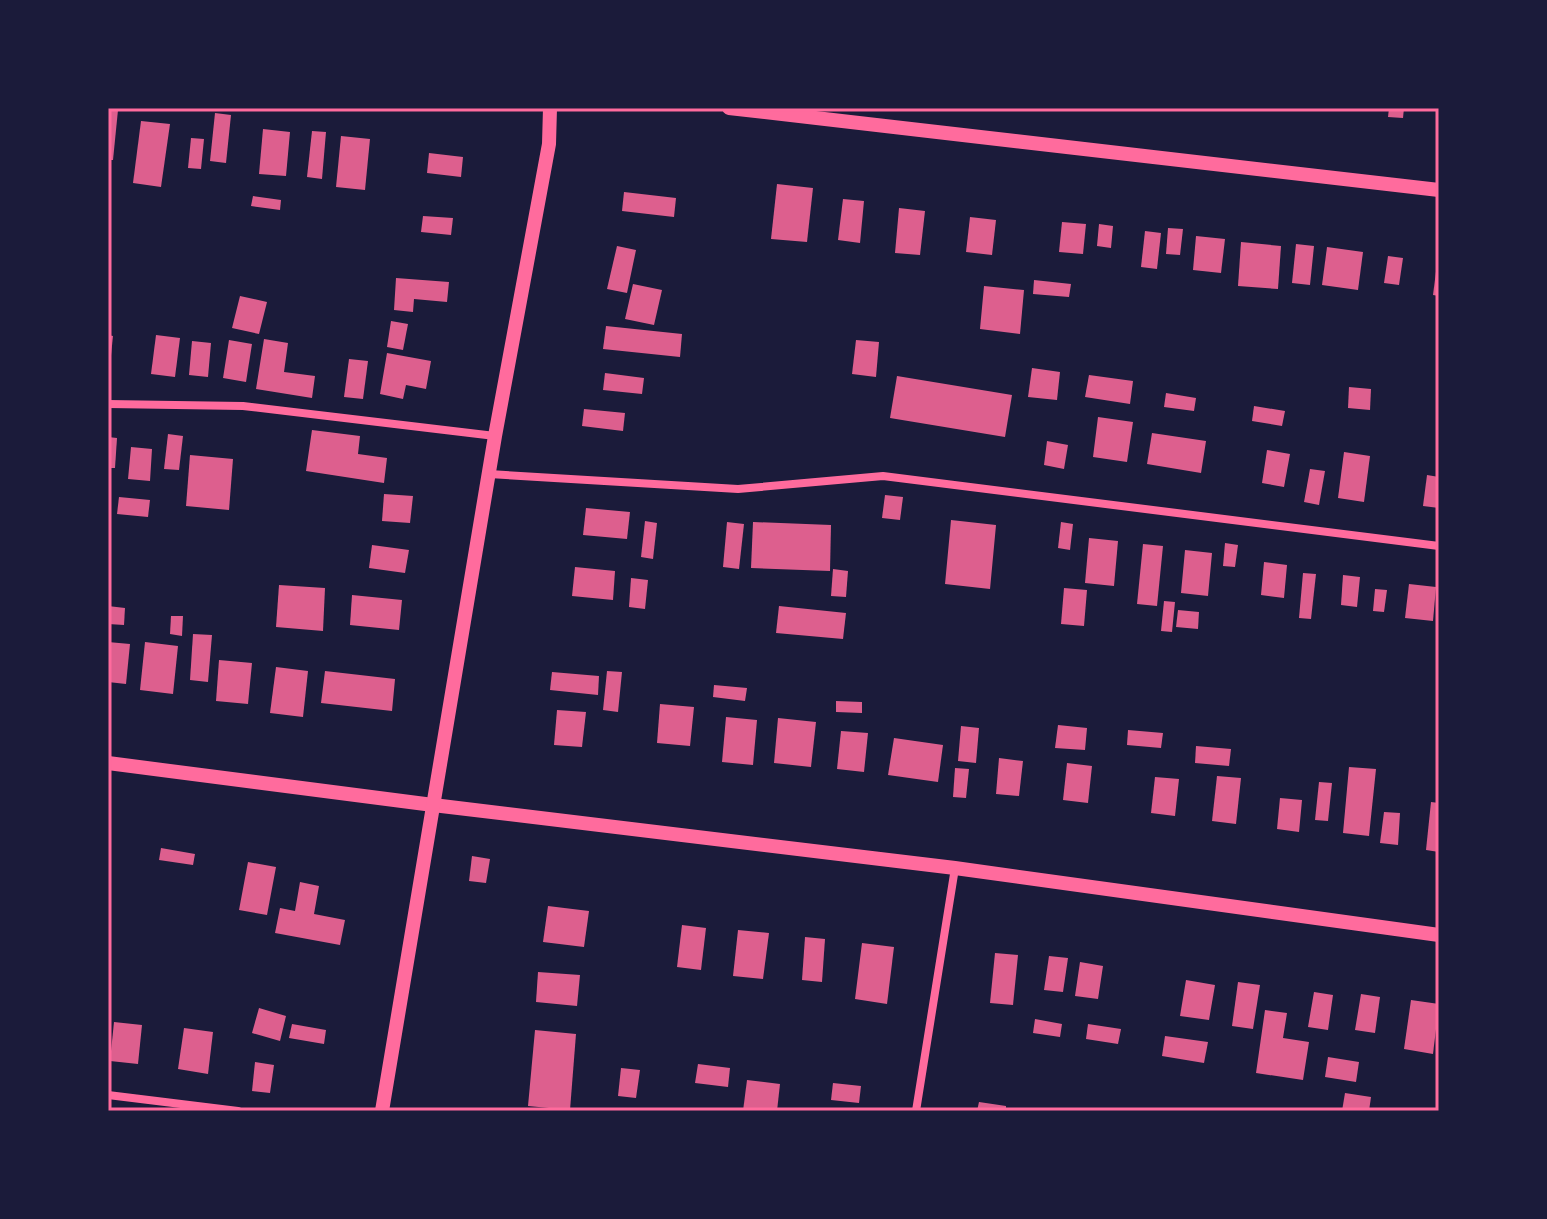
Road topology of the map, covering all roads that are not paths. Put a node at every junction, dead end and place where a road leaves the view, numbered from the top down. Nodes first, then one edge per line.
1 (550, 108) edge
2 (729, 108) edge
3 (1439, 190) edge
4 (108, 404) edge
5 (495, 436) junction
6 (489, 474) junction
7 (1439, 546) edge
8 (108, 763) edge
9 (433, 805) junction
10 (955, 868) junction
11 (1439, 935) edge
12 (108, 1095) edge
13 (238, 1111) edge
14 (382, 1111) edge
15 (916, 1111) edge

1 - 5 street
2 - 3 street
4 - 5 street
5 - 6 street
6 - 7 street
6 - 9 street
8 - 9 street
9 - 10 street
9 - 14 street
10 - 11 street
10 - 15 street
12 - 13 street

